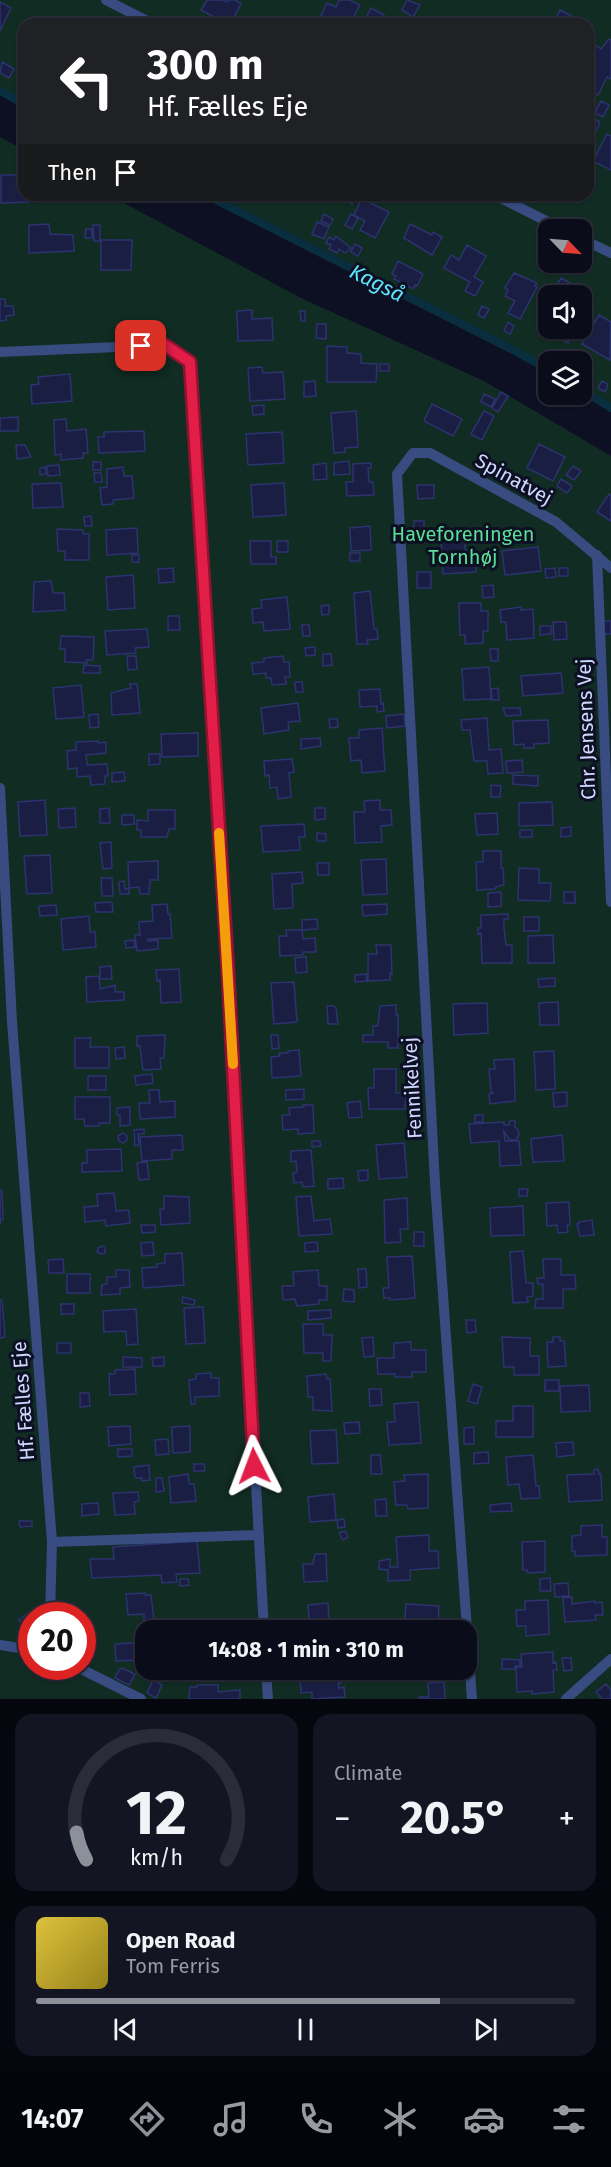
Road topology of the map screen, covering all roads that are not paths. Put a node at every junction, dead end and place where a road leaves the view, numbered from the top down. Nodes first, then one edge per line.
1 (105, 0) edge
2 (141, 18) edge
3 (507, 201) edge
4 (542, 219) edge
5 (592, 243) edge
6 (611, 253) edge
7 (0, 352) edge
8 (397, 474) joint
9 (597, 555) junction
10 (611, 568) edge
11 (0, 788) edge
12 (611, 902) edge
13 (258, 1535) junction
14 (52, 1542) junction
15 (50, 1602) edge
16 (263, 1620) edge
17 (0, 1645) edge
18 (18, 1648) edge
19 (611, 1659) edge
20 (96, 1676) edge
21 (267, 1680) edge
22 (141, 1699) edge
23 (268, 1699) edge
24 (472, 1699) edge
25 (566, 1699) edge

1 - 2 lane
3 - 4 lane
5 - 6 lane
7 - 13 lane
8 - 9 lane, Spinatvej
8 - 24 lane, Fennikelvej
9 - 10 lane, Spinatvej
9 - 12 lane, Chr. Jensens Vej
11 - 14 lane, Hf. Fælles Eje
13 - 14 lane
13 - 16 lane
14 - 15 lane, Hf. Fælles Eje
17 - 18 lane
19 - 25 lane
20 - 22 lane
21 - 23 lane

